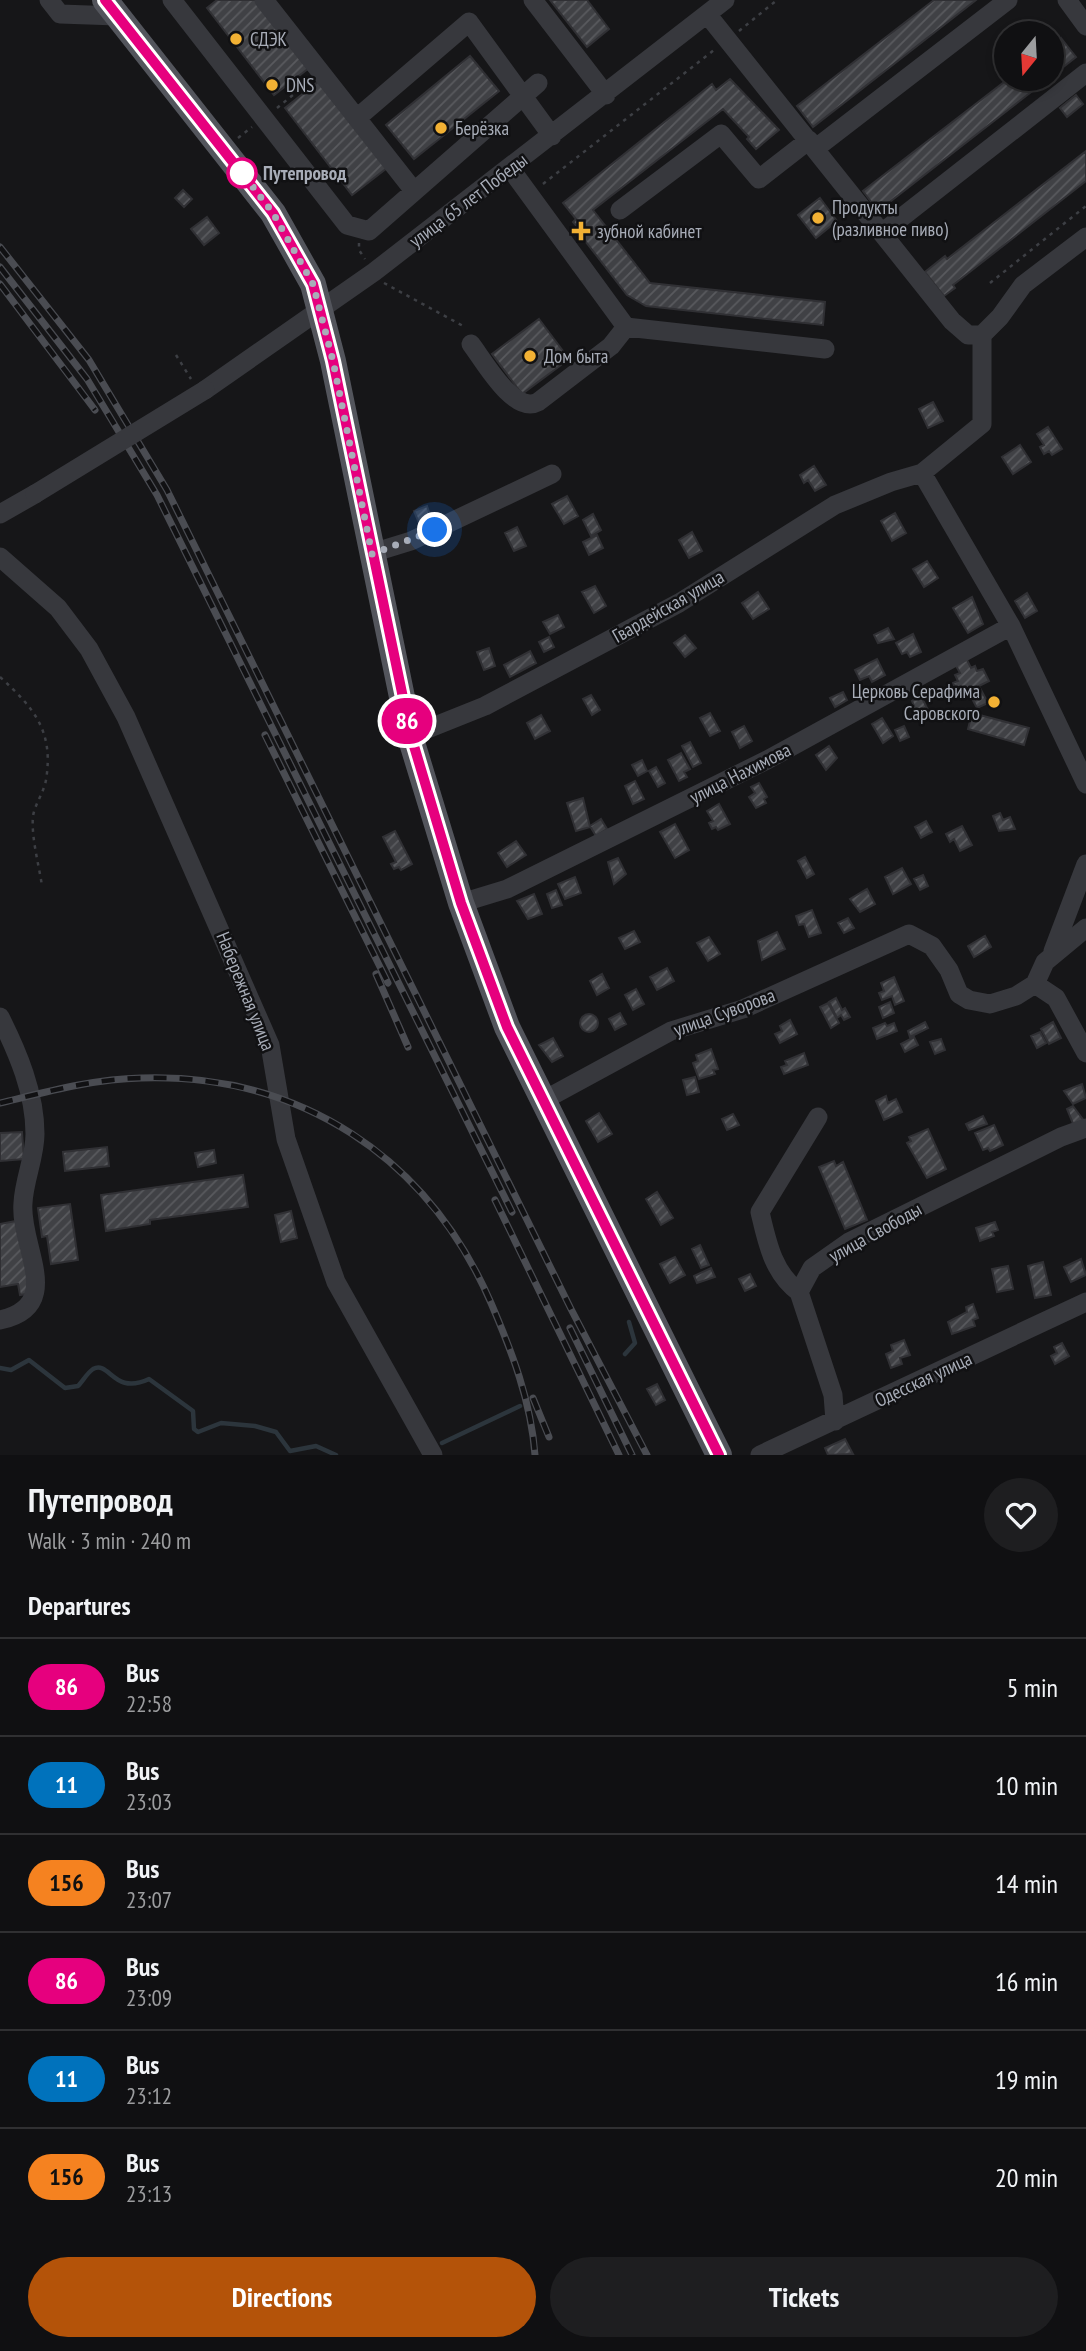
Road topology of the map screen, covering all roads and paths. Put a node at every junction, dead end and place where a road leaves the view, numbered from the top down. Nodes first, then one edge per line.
1 (49, 0) edge
2 (172, 0) edge
3 (264, 0) edge
4 (533, 0) edge
5 (725, 0) edge
6 (777, 0) edge
7 (1008, 0) edge
8 (1067, 0) edge
9 (111, 8) edge
10 (707, 14) junction
11 (1086, 26) edge
12 (728, 39) junction
13 (320, 72) junction
14 (1086, 73) edge
15 (531, 90) junction
16 (606, 95) junction
17 (356, 118) junction
18 (264, 119) junction
19 (552, 136) junction
20 (237, 139) dead end
21 (812, 144) junction
22 (510, 168) junction
23 (414, 191) junction
24 (529, 194) junction
25 (1086, 206) edge
26 (620, 210) dead end
27 (358, 228) junction
28 (883, 232) junction
29 (1086, 237) edge
30 (374, 272) junction
31 (990, 283) dead end
32 (320, 309) junction
33 (626, 327) junction
34 (468, 335) joint
35 (982, 335) junction
36 (825, 349) dead end
37 (176, 355) dead end
38 (199, 387) junction
39 (922, 473) junction
40 (552, 474) dead end
41 (0, 514) edge
42 (372, 554) junction
43 (0, 557) edge
44 (1011, 626) junction
45 (0, 677) edge
46 (411, 736) junction
47 (1086, 784) edge
48 (1086, 864) edge
49 (42, 886) dead end
50 (461, 903) junction
51 (1086, 928) edge
52 (1052, 954) junction
53 (1035, 984) junction
54 (0, 1017) edge
55 (1086, 1053) edge
56 (544, 1100) junction
57 (818, 1117) dead end
58 (1086, 1128) edge
59 (799, 1292) junction
60 (1086, 1302) edge
61 (0, 1320) edge
62 (835, 1421) junction
63 (433, 1455) edge
64 (719, 1455) edge
65 (760, 1455) edge

1 - 9 street
2 - 18 street
3 - 13 street
4 - 16 street
5 - 10 street, улица 65 лет Победы
6 - 12 path
7 - 21 street
8 - 11 street
9 - 32 main road
10 - 12 street
10 - 16 street, улица 65 лет Победы
12 - 21 street
12 - 24 path
13 - 17 street
13 - 18 path
14 - 28 street
15 - 17 street
15 - 19 street
15 - 23 street
16 - 19 street, улица 65 лет Победы
17 - 23 street
18 - 20 path
18 - 27 street
19 - 22 street, улица 65 лет Победы
21 - 26 street
21 - 28 street
22 - 24 street
22 - 30 street, улица 65 лет Победы
23 - 27 street
24 - 33 street
25 - 31 path
27 - 30 path
28 - 35 street
29 - 35 street
30 - 32 street, улица 65 лет Победы
30 - 34 path
32 - 38 street, улица 65 лет Победы
32 - 42 main road
33 - 34 street
33 - 36 street
35 - 39 street
37 - 38 path
38 - 41 street, улица 65 лет Победы, bridge
39 - 44 street
39 - 46 street, Гвардейская улица
40 - 42 street
42 - 46 main road
43 - 63 street, Набережная улица
44 - 47 street
44 - 50 street, улица Нахимова
45 - 49 path
46 - 50 main road
48 - 52 street
50 - 56 main road
51 - 52 street
52 - 53 street
53 - 55 street
53 - 56 street, улица Суворова
54 - 61 street
56 - 64 main road
57 - 59 street
58 - 59 street, улица Свободы
59 - 62 street
60 - 62 street, Одесская улица
62 - 65 street, Одесская улица

